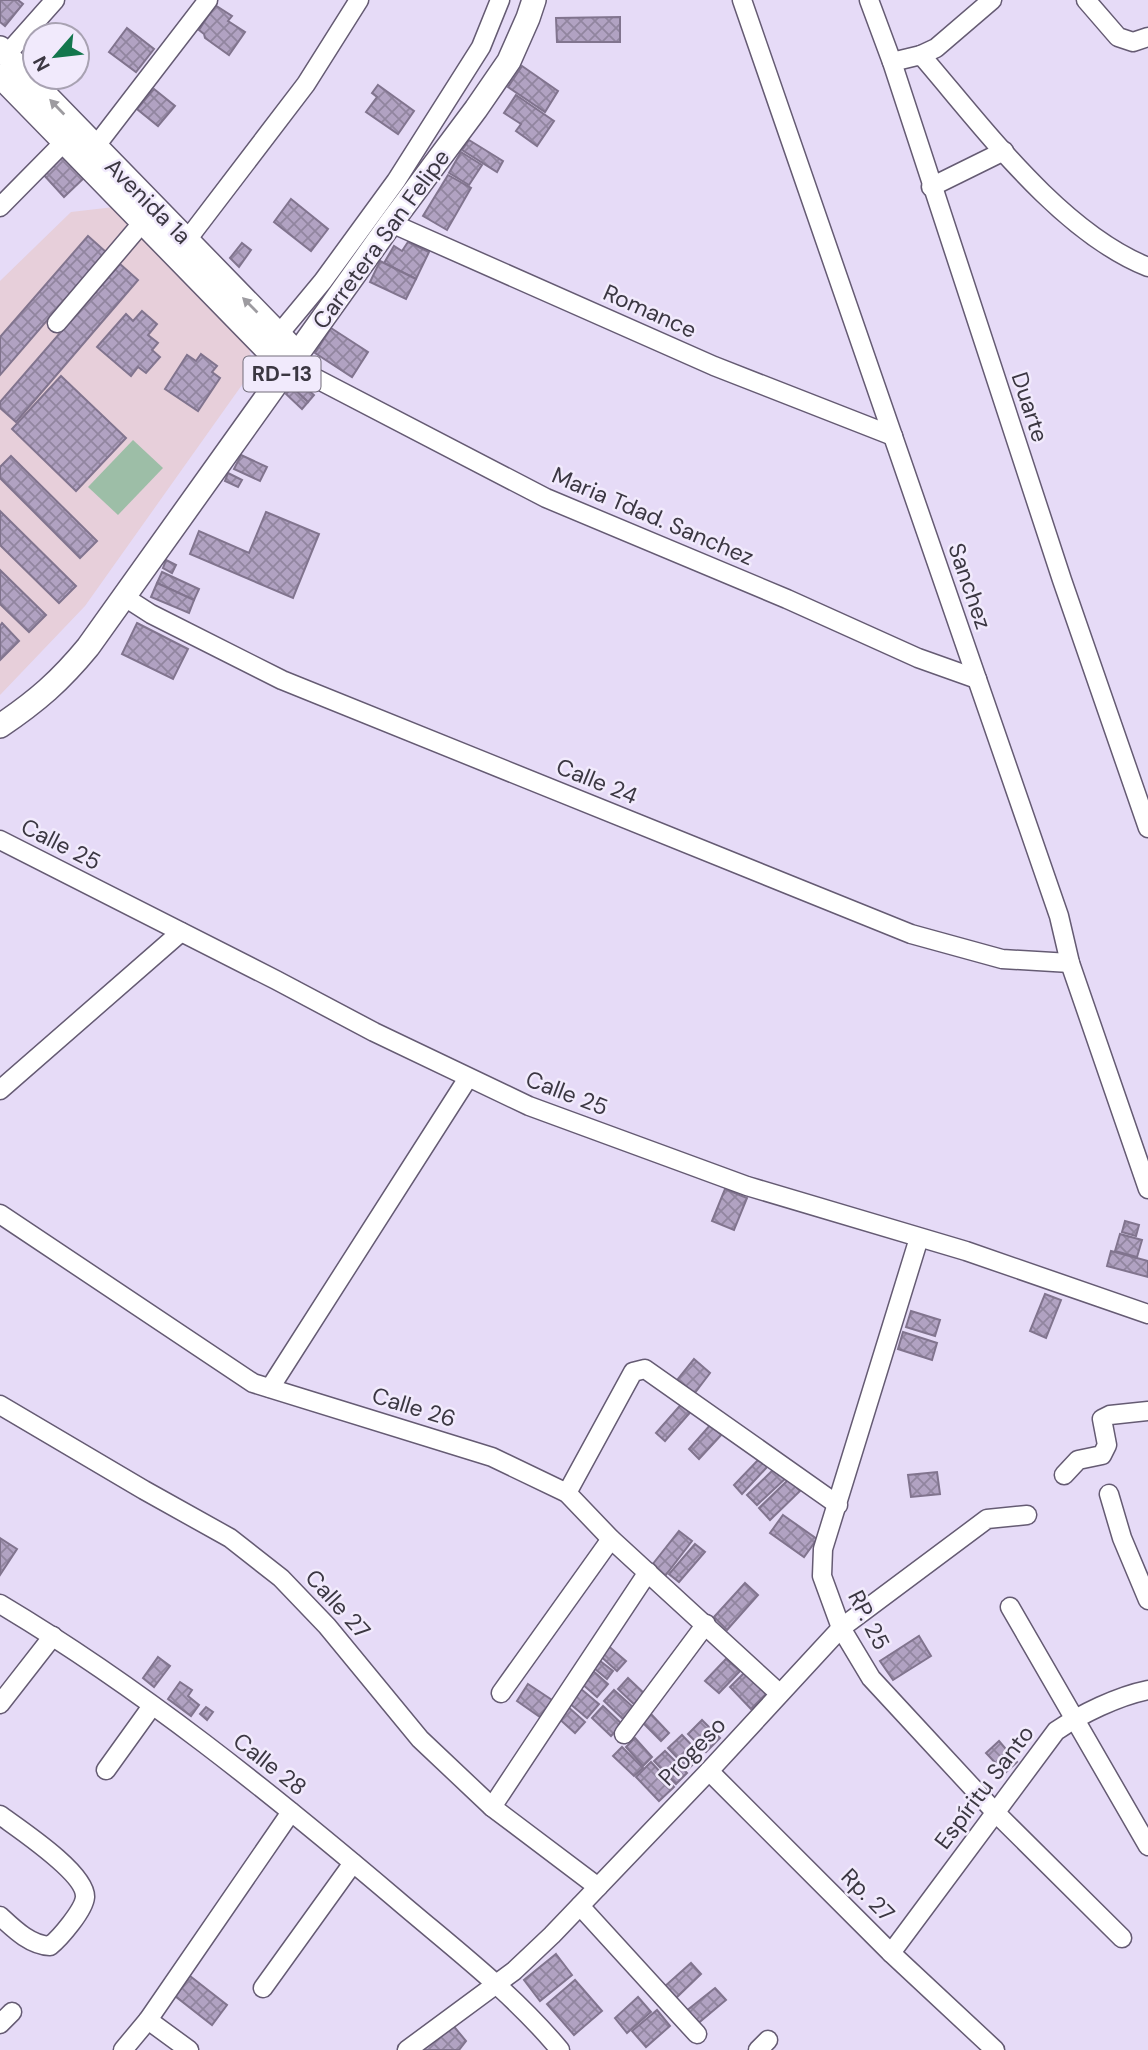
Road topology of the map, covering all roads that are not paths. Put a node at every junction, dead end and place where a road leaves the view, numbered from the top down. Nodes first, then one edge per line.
1 (55, 0) edge
2 (208, 0) edge
3 (359, 0) edge
4 (500, 0) edge
5 (534, 0) edge
6 (742, 0) edge
7 (869, 0) edge
8 (992, 0) edge
9 (1086, 0) edge
10 (1148, 37) edge
11 (921, 55) junction
12 (2, 59) edge
13 (892, 62) junction
14 (70, 135) junction
15 (95, 147) junction
16 (1004, 151) junction
17 (931, 187) junction
18 (0, 207) edge
19 (142, 223) junction
20 (391, 223) junction
21 (187, 240) junction
22 (1148, 267) edge
23 (57, 323) dead end
24 (279, 334) junction
25 (255, 338) junction
26 (292, 361) junction
27 (893, 436) junction
28 (123, 596) junction
29 (977, 679) junction
30 (0, 726) edge
31 (1148, 828) edge
32 (0, 841) edge
33 (181, 932) junction
34 (1070, 963) junction
35 (468, 1078) junction
36 (0, 1090) edge
37 (1148, 1189) edge
38 (0, 1214) edge
39 (919, 1238) junction
40 (1148, 1314) edge
41 (271, 1388) junction
42 (0, 1405) edge
43 (1148, 1411) edge
44 (1064, 1475) dead end
45 (566, 1493) junction
46 (1109, 1494) dead end
47 (838, 1505) junction
48 (1027, 1515) dead end
49 (611, 1539) junction
50 (648, 1572) junction
51 (1148, 1600) edge
52 (0, 1604) edge
53 (1010, 1608) dead end
54 (706, 1624) junction
55 (841, 1628) junction
56 (54, 1636) junction
57 (1148, 1690) edge
58 (501, 1693) dead end
59 (779, 1693) junction
60 (0, 1704) edge
61 (152, 1706) junction
62 (1073, 1719) junction
63 (624, 1734) dead end
64 (106, 1770) dead end
65 (709, 1771) junction
66 (492, 1807) junction
67 (291, 1812) junction
68 (996, 1813) junction
69 (0, 1815) edge
70 (1148, 1846) edge
71 (353, 1863) junction
72 (598, 1887) junction
73 (580, 1906) junction
74 (0, 1916) edge
75 (1122, 1938) dead end
76 (891, 1953) junction
77 (495, 1984) junction
78 (263, 1988) dead end
79 (148, 2020) junction
80 (697, 2034) dead end
81 (123, 2050) edge
82 (189, 2050) edge
83 (407, 2050) edge
84 (560, 2050) edge
85 (995, 2050) edge

1 - 12 street
2 - 15 street
3 - 21 street
4 - 24 street
5 - 20 main road, Carretera San Felipe / RD-13
6 - 27 street, Sanchez
7 - 13 street, Duarte
8 - 11 street
9 - 10 street
11 - 13 street
11 - 16 street
12 - 14 main road, Avenida 1a
13 - 17 street, Duarte
14 - 15 main road, Avenida 1a
14 - 18 street
14 - 19 main road, Avenida 1a
15 - 21 main road, Avenida 1a
16 - 17 street
16 - 22 street
17 - 31 street, Duarte
19 - 23 street
19 - 25 main road, Avenida 1a
20 - 26 main road, Carretera San Felipe / RD-13
20 - 27 street, Romance
24 -> 21 main road, Avenida 1a
24 - 25 street
24 - 26 main road, Avenida 1a
25 - 26 main road, Avenida 1a
26 - 28 main road, Carretera San Felipe / RD-13
26 - 29 street, Maria Tdad. Sanchez
27 - 29 street, Sanchez
28 - 30 main road, Carretera San Felipe / RD-13
28 - 34 street, Calle 24
29 - 34 street, Sanchez
32 - 33 street, Calle 25
33 - 35 street, Calle 25
33 - 36 street
34 - 37 street, Sanchez
35 - 39 street, Calle 25
35 - 41 street
38 - 41 street, Calle 26
39 - 40 street, Calle 25
39 - 47 street, RP. 25
41 - 45 street, Calle 26
42 - 66 street, Calle 27
43 - 44 street
45 - 47 street
45 - 49 street, Calle 26
46 - 51 street
47 - 55 street, RP. 25
48 - 55 street, Progeso
49 - 50 street, Calle 26
49 - 58 street
50 - 54 street, Calle 26
50 - 66 street
52 - 56 street, Calle 28
53 - 62 street
54 - 59 street, Calle 26
54 - 63 street
55 - 59 street, Progeso
55 - 68 street, RP. 25
56 - 60 street
56 - 61 street, Calle 28
57 - 62 street, Espíritu Santo
59 - 65 street, Progeso
61 - 64 street
61 - 67 street, Calle 28
62 - 68 street, Espíritu Santo
62 - 70 street
65 - 72 street, Progeso
65 - 76 street, Rp. 27
66 - 72 street, Calle 27
67 - 71 street, Calle 28
67 - 79 street
68 - 75 street, RP. 25
68 - 76 street, Espíritu Santo
69 - 74 street
71 - 77 street, Calle 28
71 - 78 street
72 - 73 street, Progeso
73 - 77 street, Progeso
73 - 80 street
76 - 85 street, Rp. 27
77 - 83 street, Progeso
77 - 84 street, Calle 28
79 - 81 street
79 - 82 street

